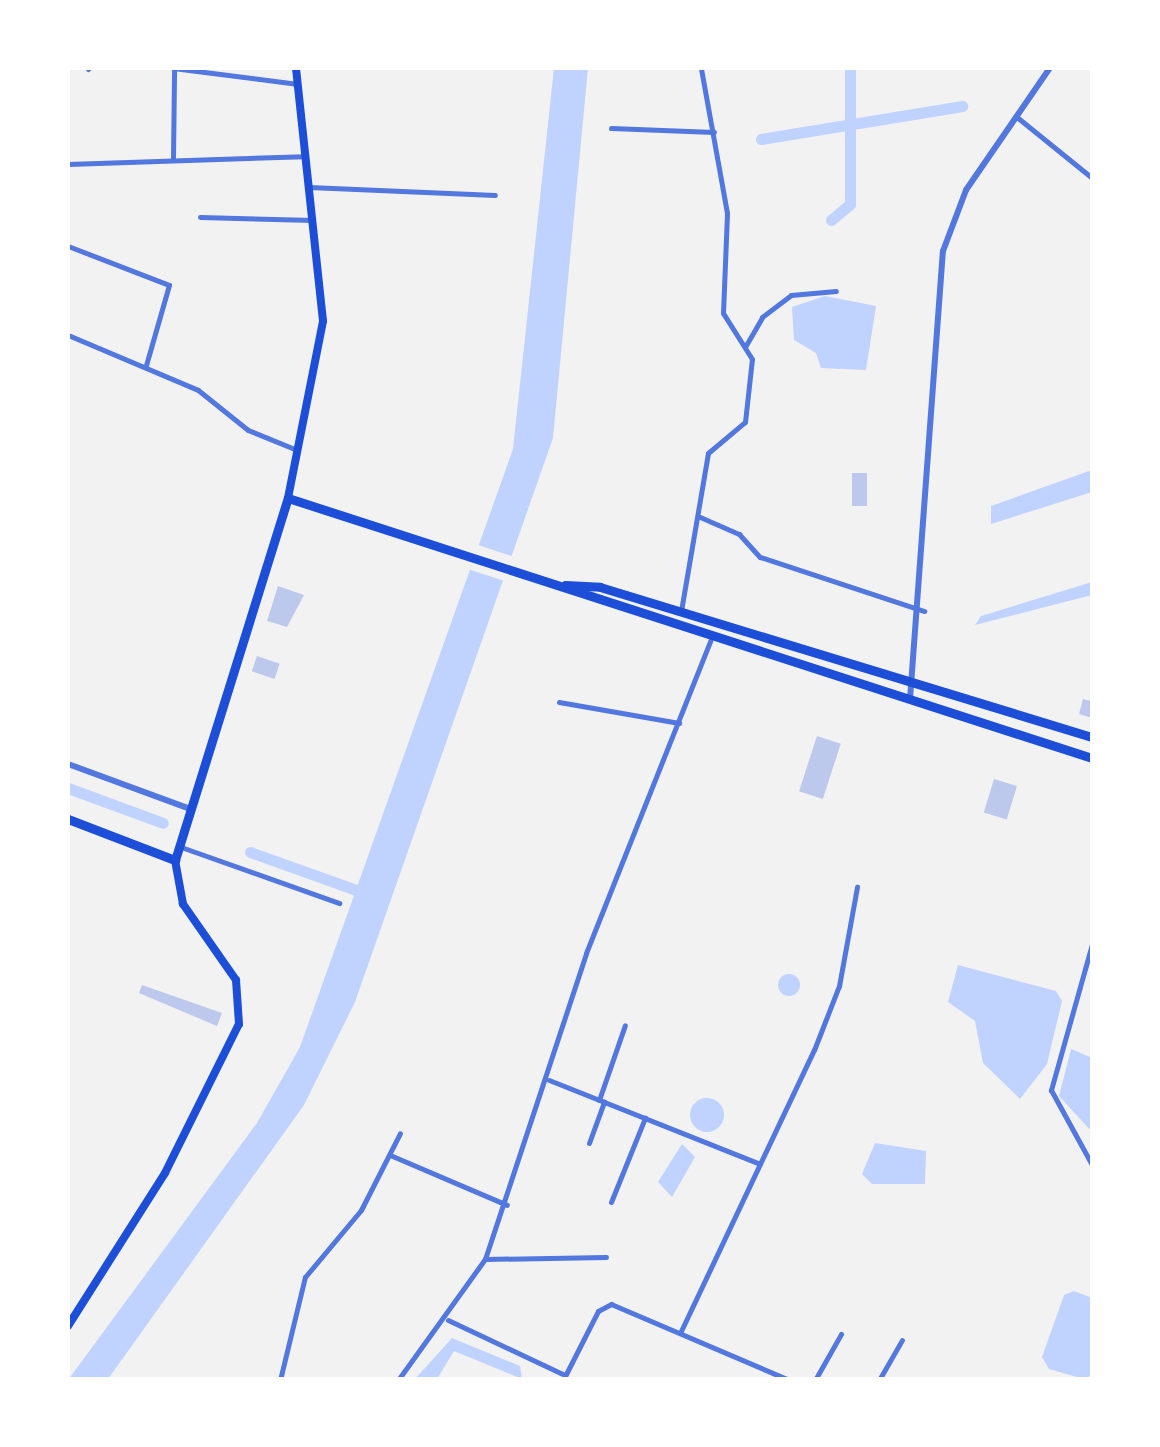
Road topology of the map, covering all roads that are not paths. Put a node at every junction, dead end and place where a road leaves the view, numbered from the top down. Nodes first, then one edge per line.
1 (296, 68) edge
2 (701, 68) edge
3 (1050, 68) edge
4 (173, 69) edge
5 (298, 84) junction
6 (1018, 118) junction
7 (611, 128) dead end
8 (714, 132) junction
9 (306, 156) junction
10 (173, 158) junction
11 (68, 164) edge
12 (1092, 178) edge
13 (309, 187) junction
14 (495, 195) dead end
15 (200, 216) dead end
16 (312, 220) junction
17 (68, 246) edge
18 (836, 291) dead end
19 (68, 335) edge
20 (745, 347) junction
21 (146, 365) junction
22 (300, 451) junction
23 (288, 498) junction
24 (699, 517) junction
25 (557, 585) junction
26 (924, 611) junction
27 (681, 612) junction
28 (710, 641) junction
29 (915, 683) junction
30 (559, 702) dead end
31 (909, 702) junction
32 (680, 724) junction
33 (1092, 736) edge
34 (1092, 758) edge
35 (68, 764) edge
36 (190, 809) junction
37 (68, 820) edge
38 (178, 846) junction
39 (175, 860) junction
40 (857, 888) dead end
41 (339, 902) dead end
42 (1092, 944) edge
43 (625, 1025) dead end
44 (550, 1080) junction
45 (601, 1101) junction
46 (645, 1118) junction
47 (400, 1134) dead end
48 (589, 1143) dead end
49 (390, 1154) junction
50 (760, 1164) junction
51 (1092, 1165) edge
52 (611, 1202) dead end
53 (507, 1205) junction
54 (606, 1257) dead end
55 (485, 1259) junction
56 (448, 1320) junction
57 (68, 1326) edge
58 (681, 1331) junction
59 (840, 1334) dead end
60 (902, 1340) dead end
61 (774, 1376) edge
62 (564, 1377) edge
63 (280, 1380) edge
64 (398, 1380) edge
65 (789, 1380) edge
66 (815, 1380) edge
67 (879, 1380) edge

1 - 5 main road
2 - 8 street
3 - 6 street
4 - 5 street
4 - 10 street
5 - 9 main road
6 - 12 street
6 - 26 street
7 - 8 street
8 - 20 street
9 - 10 street
9 - 13 main road
10 - 11 street
13 - 14 street
13 - 16 main road
15 - 16 street
16 - 22 main road
17 - 21 street
18 - 20 street
19 - 21 street
20 - 24 street
21 - 22 street
22 - 23 main road
23 - 25 main road
23 - 36 main road
24 - 26 street
24 - 27 street
25 - 27 main road
25 - 28 main road
26 - 29 street
27 - 29 main road
28 - 31 main road
28 - 32 street
29 - 31 street
29 - 33 main road
30 - 32 street
31 - 34 main road
32 - 44 street
35 - 36 street
36 - 38 main road
37 - 39 main road
38 - 39 main road
38 - 41 street
39 - 57 main road
40 - 50 street
42 - 51 street
43 - 45 street
44 - 45 street
44 - 53 street
45 - 46 street
45 - 48 street
46 - 50 street
46 - 52 street
47 - 49 street
49 - 53 street
49 - 63 street
50 - 58 street
53 - 55 street
54 - 55 street
55 - 56 street
56 - 62 street
56 - 64 street
58 - 61 street
58 - 62 street
59 - 66 street
60 - 67 street
61 - 65 street

